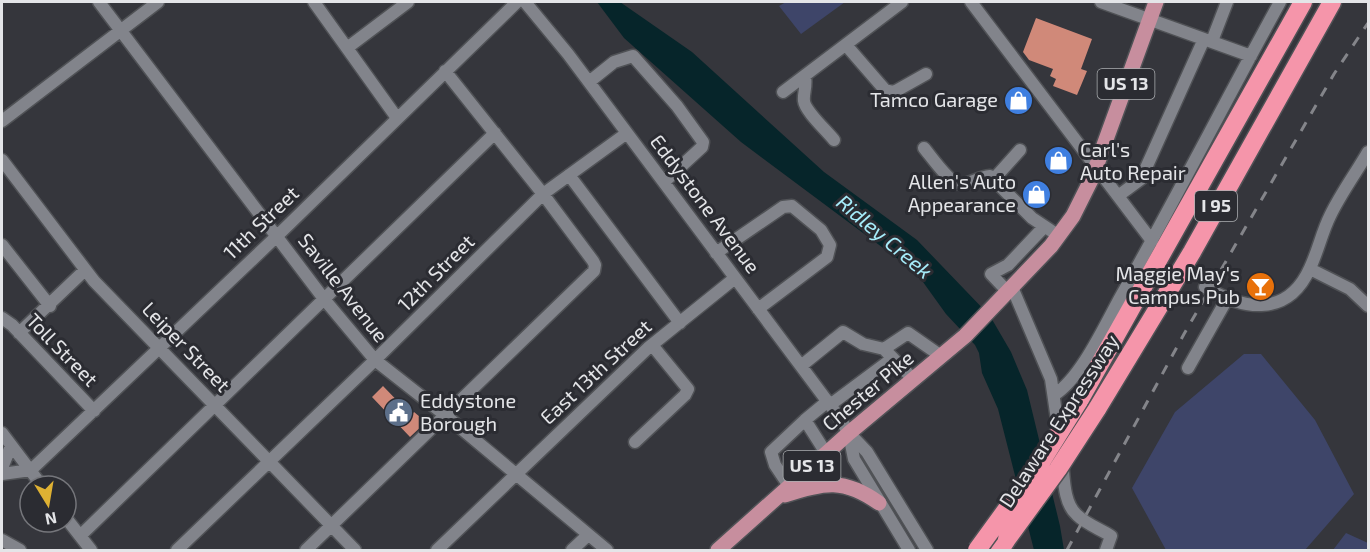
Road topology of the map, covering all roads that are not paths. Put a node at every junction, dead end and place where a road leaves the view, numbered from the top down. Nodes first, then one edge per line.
1 (158, 2) edge
2 (408, 2) edge
3 (517, 2) edge
4 (525, 2) edge
5 (902, 2) edge
6 (971, 2) edge
7 (1101, 2) edge
8 (1156, 2) edge
9 (1227, 2) edge
10 (1280, 2) edge
11 (1303, 2) edge
12 (1332, 2) edge
13 (102, 3) edge
14 (319, 3) edge
15 (1150, 19) junction
16 (121, 30) junction
17 (1208, 40) junction
18 (846, 45) junction
19 (347, 48) junction
20 (1251, 56) junction
21 (445, 71) junction
22 (926, 74) dead end
23 (805, 76) junction
24 (589, 82) junction
25 (783, 92) dead end
26 (397, 118) junction
27 (2, 121) edge
28 (495, 133) junction
29 (627, 133) junction
30 (834, 140) dead end
31 (924, 148) dead end
32 (1020, 150) dead end
33 (1368, 152) edge
34 (2, 159) edge
35 (1096, 167) junction
36 (568, 175) junction
37 (993, 180) junction
38 (664, 182) junction
39 (543, 194) junction
40 (1118, 196) junction
41 (1044, 227) junction
42 (277, 236) junction
43 (1059, 236) junction
44 (1152, 241) junction
45 (2, 245) edge
46 (716, 253) junction
47 (1310, 269) junction
48 (85, 270) junction
49 (735, 278) junction
50 (1205, 287) dead end
51 (1010, 289) junction
52 (324, 298) junction
53 (1225, 298) junction
54 (50, 306) junction
55 (1368, 306) edge
56 (758, 309) junction
57 (2, 318) edge
58 (680, 323) junction
59 (19, 333) junction
60 (652, 345) junction
61 (160, 348) junction
62 (889, 354) junction
63 (941, 356) junction
64 (375, 360) junction
65 (801, 366) junction
66 (1188, 368) dead end
67 (913, 379) junction
68 (1054, 395) junction
69 (829, 403) junction
70 (215, 405) junction
71 (94, 411) junction
72 (445, 415) junction
73 (805, 420) junction
74 (2, 433) edge
75 (849, 433) junction
76 (635, 442) dead end
77 (11, 446) junction
78 (826, 453) junction
79 (269, 462) junction
80 (2, 468) edge
81 (31, 470) junction
82 (2, 474) edge
83 (34, 474) edge
84 (515, 475) junction
85 (789, 486) junction
86 (776, 498) junction
87 (879, 503) junction
88 (332, 525) junction
89 (78, 533) edge
90 (588, 535) junction
91 (80, 536) junction
92 (2, 540) edge
93 (1002, 547) edge
94 (20, 550) edge
95 (90, 550) edge
96 (177, 550) edge
97 (306, 550) edge
98 (356, 550) edge
99 (437, 550) edge
100 (572, 550) edge
101 (607, 550) edge
102 (718, 550) edge
103 (909, 550) edge
104 (927, 550) edge
105 (977, 550) edge
106 (1106, 550) edge

1 - 16 street
2 - 19 street
3 - 21 street, 11th Street
4 - 24 street, Eddystone Avenue
5 - 18 street
6 - 35 street
7 - 15 street
8 - 15 main road, US 13
9 - 17 street
10 - 20 street
11 - 105 highway, Delaware Expressway / I 95, bridge
12 - 93 highway, Delaware Expressway / I 95, bridge
13 - 16 street, Saville Avenue
14 - 19 street
15 - 17 street
15 - 35 main road, US 13
16 - 27 street
16 - 42 street, Saville Avenue
17 - 20 street
17 - 40 street
18 - 22 street
18 - 23 street
19 - 26 street
20 - 44 street
21 - 26 street, 11th Street
21 - 28 street
23 - 25 street
23 - 30 street
24 - 29 street, Eddystone Avenue
24 - 38 street
26 - 42 street, 11th Street
28 - 39 street
28 - 52 street
29 - 36 street, 12th Street
29 - 38 street, Eddystone Avenue
31 - 37 street
32 - 37 street
33 - 47 street
34 - 48 street, Leiper Street
35 - 40 street
35 - 43 main road, US 13
36 - 39 street, 12th Street
36 - 58 street
37 - 41 street
38 - 46 street, Eddystone Avenue
39 - 64 street, 12th Street
39 - 72 street
40 - 44 street
41 - 43 street
41 - 51 street
42 - 52 street, Saville Avenue
42 - 61 street, 11th Street
43 - 51 main road, US 13
44 - 68 street
45 - 54 street
46 - 49 street, Eddystone Avenue
46 - 56 street
47 - 53 street
47 - 55 street
48 - 54 street
48 - 61 street, Leiper Street
49 - 56 street, Eddystone Avenue
49 - 58 street, East 13th Street
50 - 53 street
51 - 63 main road, Chester Pike / US 13
51 - 68 street
52 - 64 street, Saville Avenue
52 - 70 street
53 - 66 street
54 - 59 street
56 - 65 street, Eddystone Avenue
57 - 59 street, Toll Street
58 - 60 street, East 13th Street
59 - 71 street, Toll Street
60 - 76 street
60 - 84 street, East 13th Street
61 - 70 street, Leiper Street
61 - 71 street, 11th Street
62 - 63 street
62 - 65 street
62 - 67 street
62 - 69 street
63 - 67 main road, Chester Pike / US 13
64 - 72 street, Saville Avenue
64 - 79 street, 12th Street
65 - 69 street, Eddystone Avenue
67 - 75 main road, Chester Pike / US 13
68 - 106 street
69 - 73 street
69 - 75 street, Eddystone Avenue
70 - 79 street, Leiper Street
70 - 91 street
71 - 81 street, 11th Street
72 - 84 street, Saville Avenue
72 - 88 street
73 - 78 street
73 - 85 street
74 - 77 street
75 - 78 main road, Chester Pike / US 13
75 - 87 street
75 - 104 street
77 - 80 street
77 - 81 street
78 - 85 main road, Chester Pike / US 13
79 - 88 street, Leiper Street
79 - 96 street, 12th Street
81 - 82 street
81 - 83 street
84 - 90 street, Saville Avenue
84 - 99 street, East 13th Street
85 - 86 main road, Chester Pike / US 13
86 - 87 main road
86 - 102 main road, Chester Pike / US 13
87 - 103 street
88 - 97 street
88 - 98 street, Leiper Street
89 - 91 street
90 - 100 street
90 - 101 street, Saville Avenue
91 - 95 street
92 - 94 street

